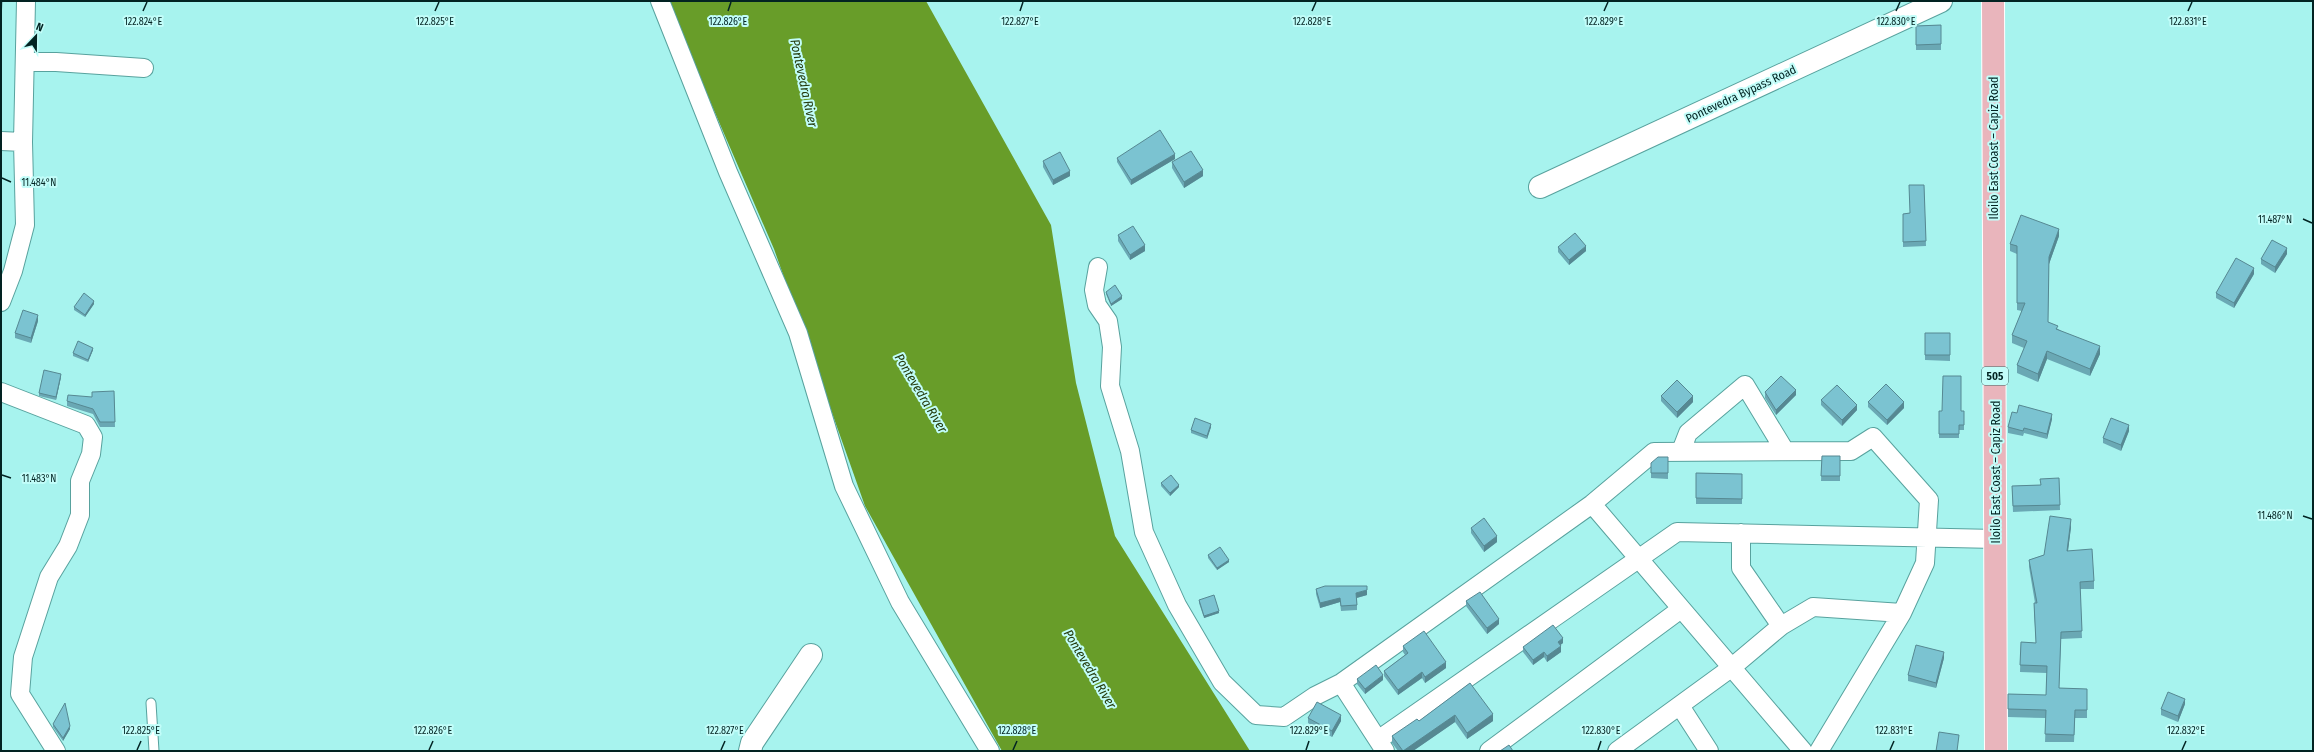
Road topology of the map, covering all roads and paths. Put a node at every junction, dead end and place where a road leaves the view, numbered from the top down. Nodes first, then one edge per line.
1 (26, 1) edge
2 (660, 1) edge
3 (1941, 1) edge
4 (1993, 1) edge
5 (25, 62) junction
6 (144, 68) dead end
7 (1, 141) edge
8 (23, 142) junction
9 (1540, 187) dead end
10 (1098, 267) dead end
11 (1, 302) edge
12 (1, 392) edge
13 (1681, 451) junction
14 (1785, 451) junction
15 (1592, 504) junction
16 (1741, 533) junction
17 (1927, 538) junction
18 (1996, 539) junction
19 (1638, 559) junction
20 (1681, 609) junction
21 (1902, 613) junction
22 (1781, 626) junction
23 (811, 655) dead end
24 (1731, 668) junction
25 (1341, 683) junction
26 (151, 703) dead end
27 (1680, 706) junction
28 (1381, 746) edge
29 (1622, 750) edge
30 (56, 751) edge
31 (154, 751) edge
32 (750, 751) edge
33 (990, 751) edge
34 (1489, 751) edge
35 (1709, 751) edge
36 (1803, 751) edge
37 (1819, 751) edge
38 (1996, 751) edge

1 - 5 street
2 - 33 street
3 - 9 main road, Pontevedra Bypass Road
4 - 18 main road, Iloilo East Coast – Capiz Road / 505
5 - 6 street
5 - 8 street
7 - 8 street
8 - 11 street
10 - 25 street
12 - 30 street
13 - 14 street
13 - 14 street
13 - 15 street
14 - 17 street
15 - 19 street
15 - 25 street
16 - 17 street
16 - 19 street
16 - 22 street
17 - 18 street
17 - 21 street
18 - 38 main road, Iloilo East Coast – Capiz Road / 505
19 - 20 street
19 - 28 street
20 - 24 street
20 - 34 street
21 - 22 street
21 - 37 street
22 - 24 street
23 - 32 main road
24 - 27 street
24 - 36 street
25 - 28 street
26 - 31 lane
27 - 29 street
27 - 35 street

